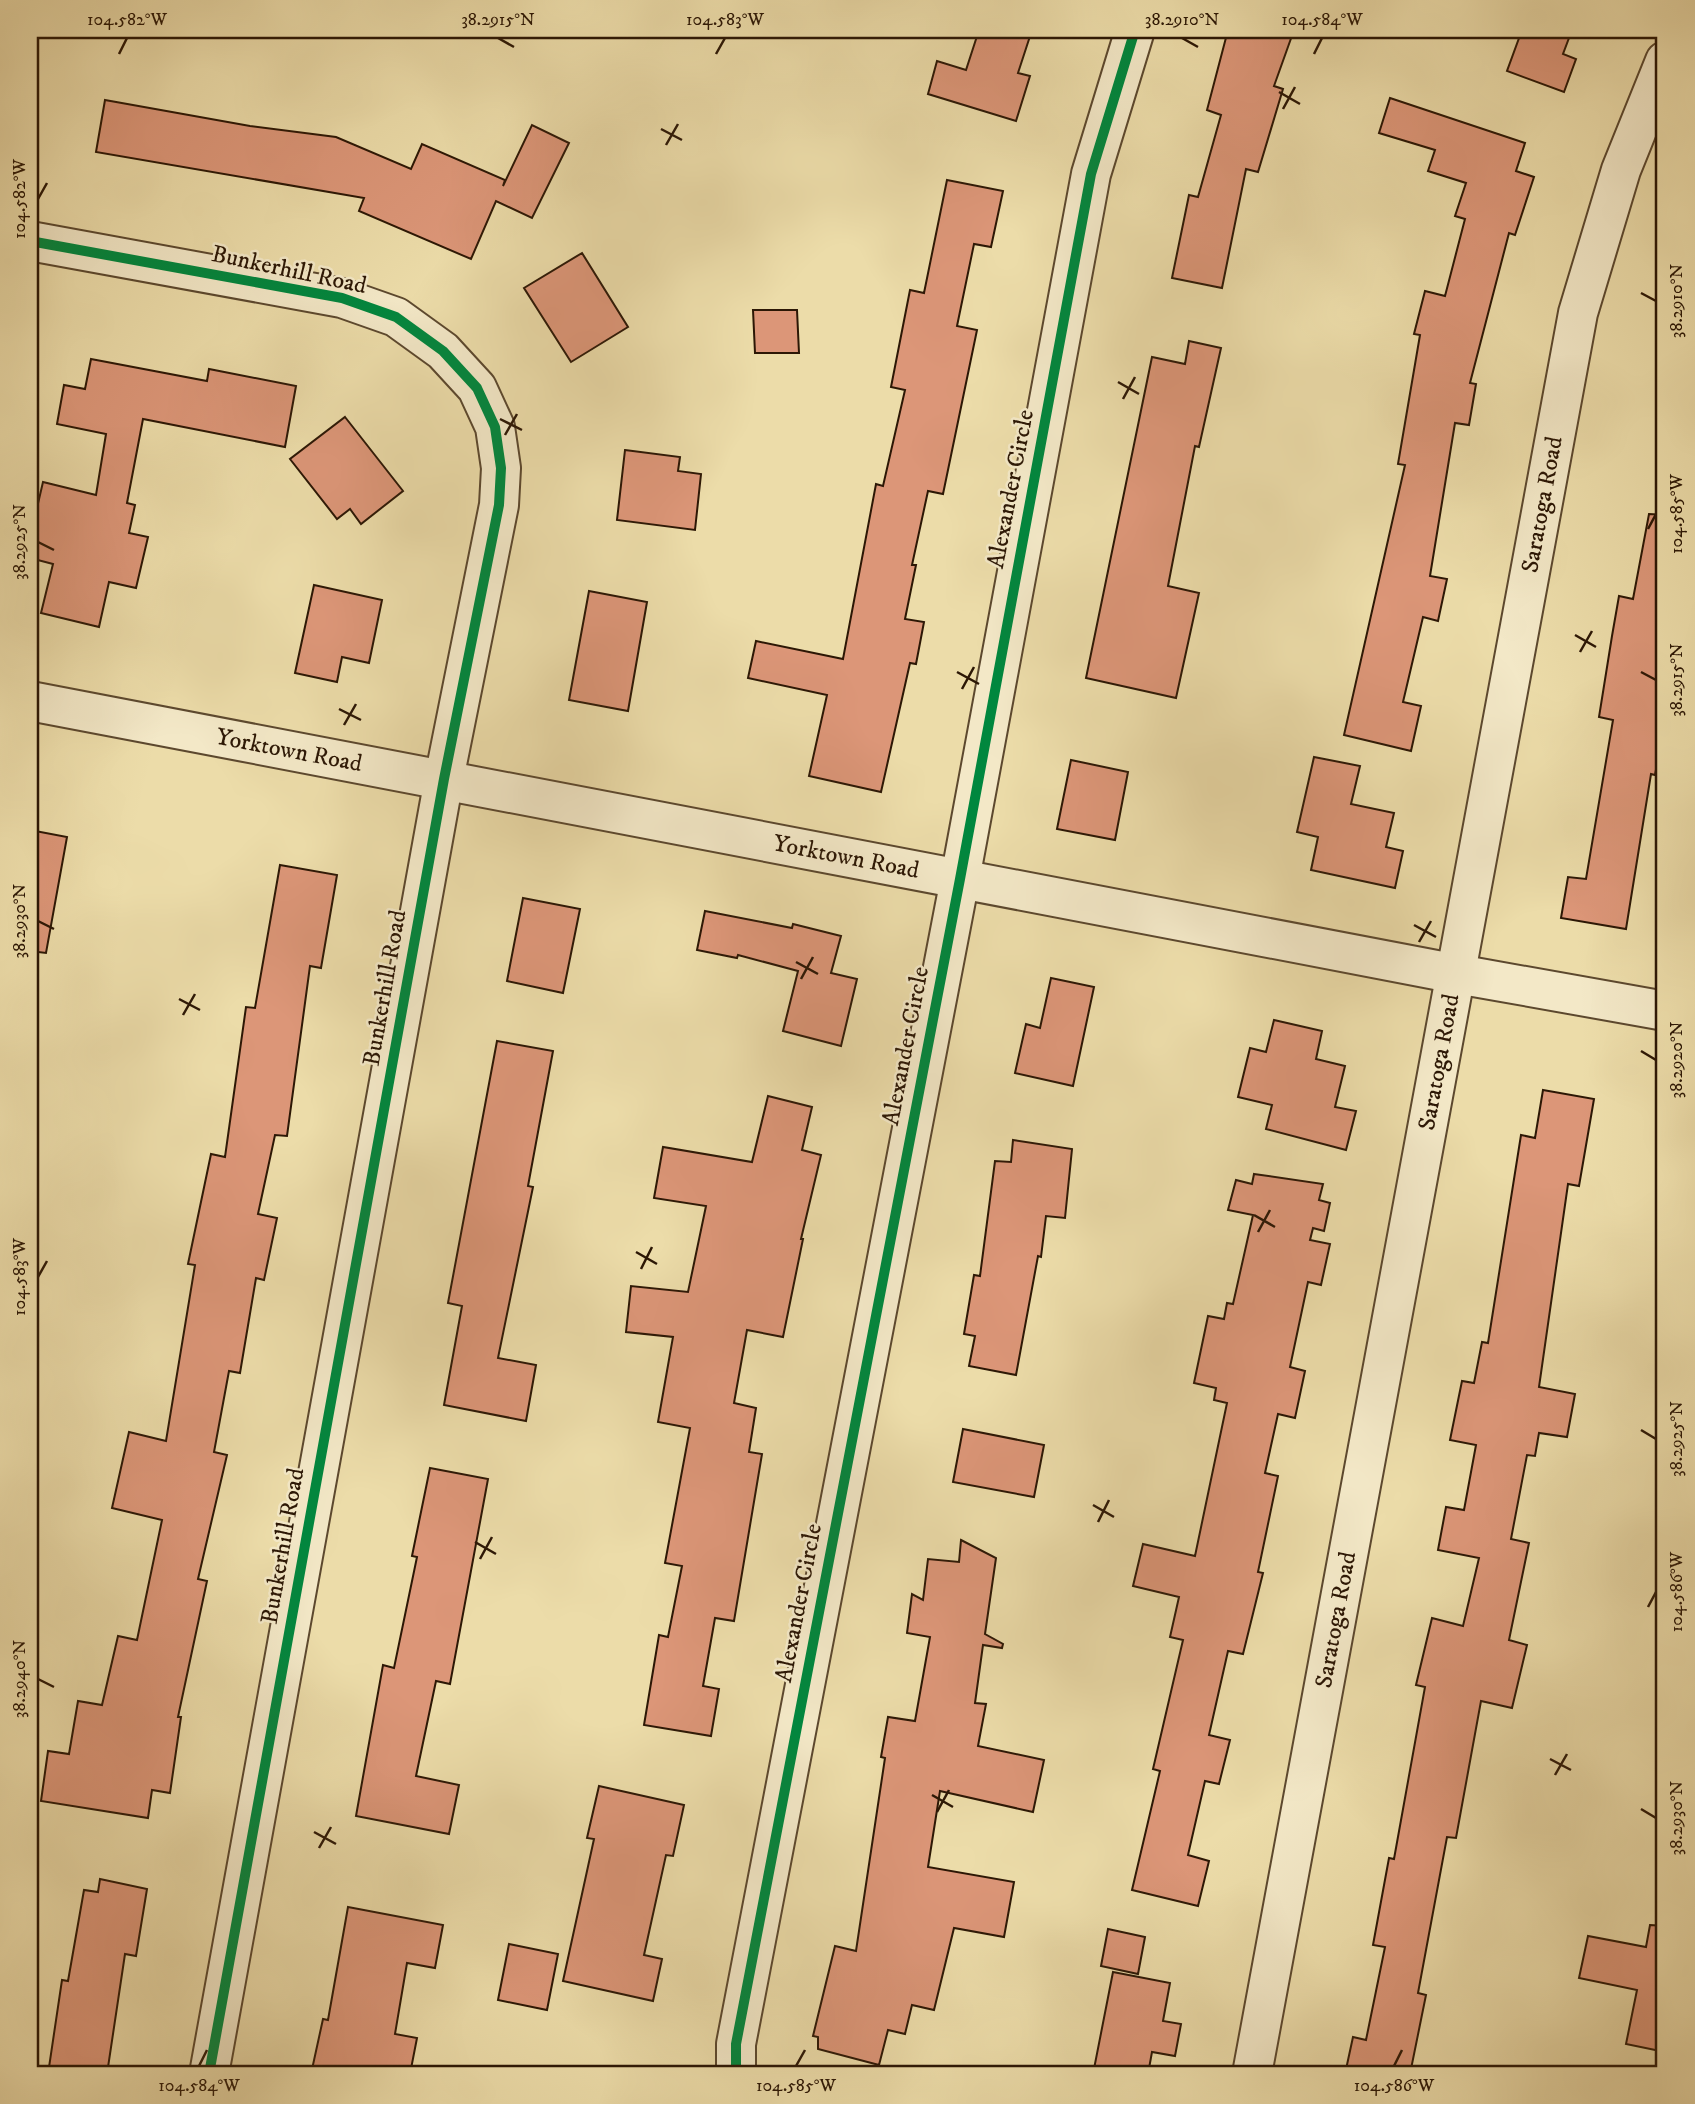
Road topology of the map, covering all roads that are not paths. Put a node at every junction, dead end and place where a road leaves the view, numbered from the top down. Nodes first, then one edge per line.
1 (1135, 30) edge
2 (1665, 61) edge
3 (30, 241) edge
4 (30, 701) edge
5 (444, 779) junction
6 (960, 879) junction
7 (1457, 974) junction
8 (1665, 1011) edge
9 (209, 2074) edge
10 (736, 2074) edge
11 (1252, 2074) edge

1 - 6 street, Alexander Circle
2 - 7 street, Saratoga Road
3 - 5 street, Bunkerhill Road
4 - 5 street, Yorktown Road
5 - 6 street, Yorktown Road
5 - 9 street, Bunkerhill Road
6 - 7 street, Yorktown Road
6 - 10 street, Alexander Circle
7 - 8 street, Yorktown Road
7 - 11 street, Saratoga Road

